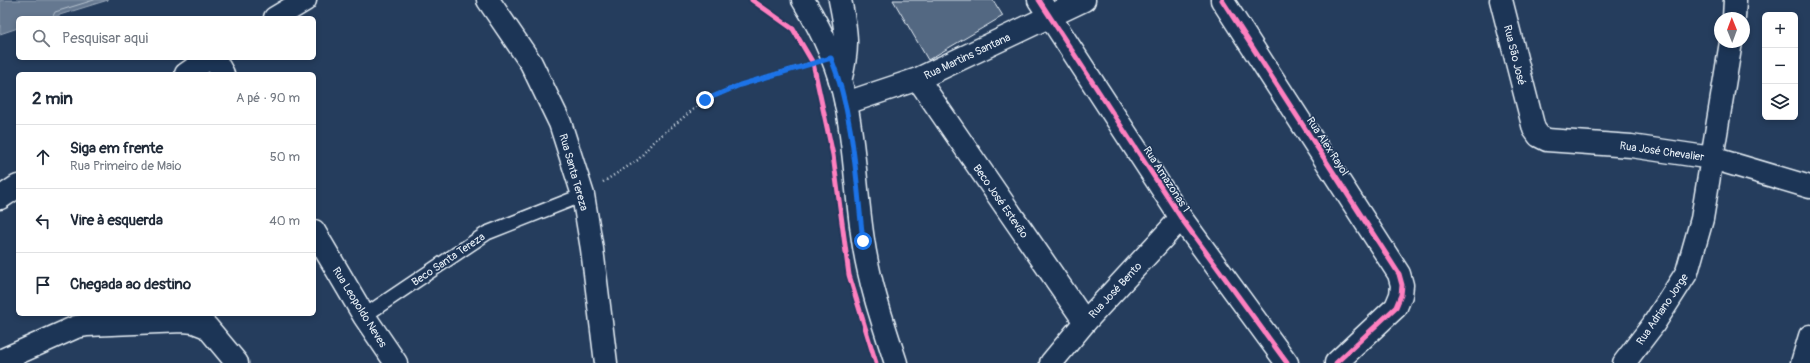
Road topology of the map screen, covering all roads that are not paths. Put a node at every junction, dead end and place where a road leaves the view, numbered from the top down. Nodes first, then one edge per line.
1 (305, 0) edge
2 (488, 0) edge
3 (803, 0) edge
4 (840, 0) edge
5 (1084, 0) edge
6 (1222, 0) edge
7 (1501, 0) edge
8 (1735, 0) edge
9 (1045, 8) edge
10 (1734, 12) edge
11 (278, 16) edge
12 (1730, 48) edge
13 (207, 60) edge
14 (215, 60) edge
15 (189, 72) edge
16 (222, 72) edge
17 (918, 79) junction
18 (840, 81) junction
19 (846, 104) junction
20 (1529, 110) joint
21 (1712, 158) junction
22 (16, 187) edge
23 (1810, 187) edge
24 (582, 195) junction
25 (0, 198) edge
26 (1181, 218) junction
27 (316, 233) edge
28 (364, 316) junction
29 (1085, 322) junction
30 (1810, 336) edge
31 (0, 362) edge
32 (237, 363) edge
33 (396, 363) edge
34 (606, 363) edge
35 (896, 363) edge
36 (1051, 363) edge
37 (1287, 363) edge
38 (1336, 363) edge
39 (1624, 363) edge
40 (1802, 363) edge

1 - 11 street
2 - 24 street, Rua Santa Tereza
3 - 18 street
4 - 18 street
5 - 9 street, Rua Martins Santana
6 - 38 street, Rua Alex Rayol
7 - 20 street, Rua São José
8 - 10 street
9 - 17 street, Rua Martins Santana
9 - 26 street, Rua Amazonas 1
12 - 21 street, Rua Adriano Jorge
13 - 15 street
14 - 16 street
17 - 19 street, Rua Martins Santana
17 - 29 street, Beco José Estevão
18 - 19 street
19 - 35 street
20 - 21 street, Rua José Chevalier
21 - 23 street, Rua José Chevalier
21 - 39 street, Rua Adriano Jorge
22 - 25 street
24 - 28 lane, Beco Santa Tereza
24 - 34 street, Rua Santa Tereza
26 - 29 street, Rua José Bento
26 - 37 street, Rua Amazonas 1
27 - 28 street, Rua Leopoldo Neves
28 - 33 street, Rua Leopoldo Neves
29 - 36 street, Rua José Bento
30 - 40 street
31 - 32 street

